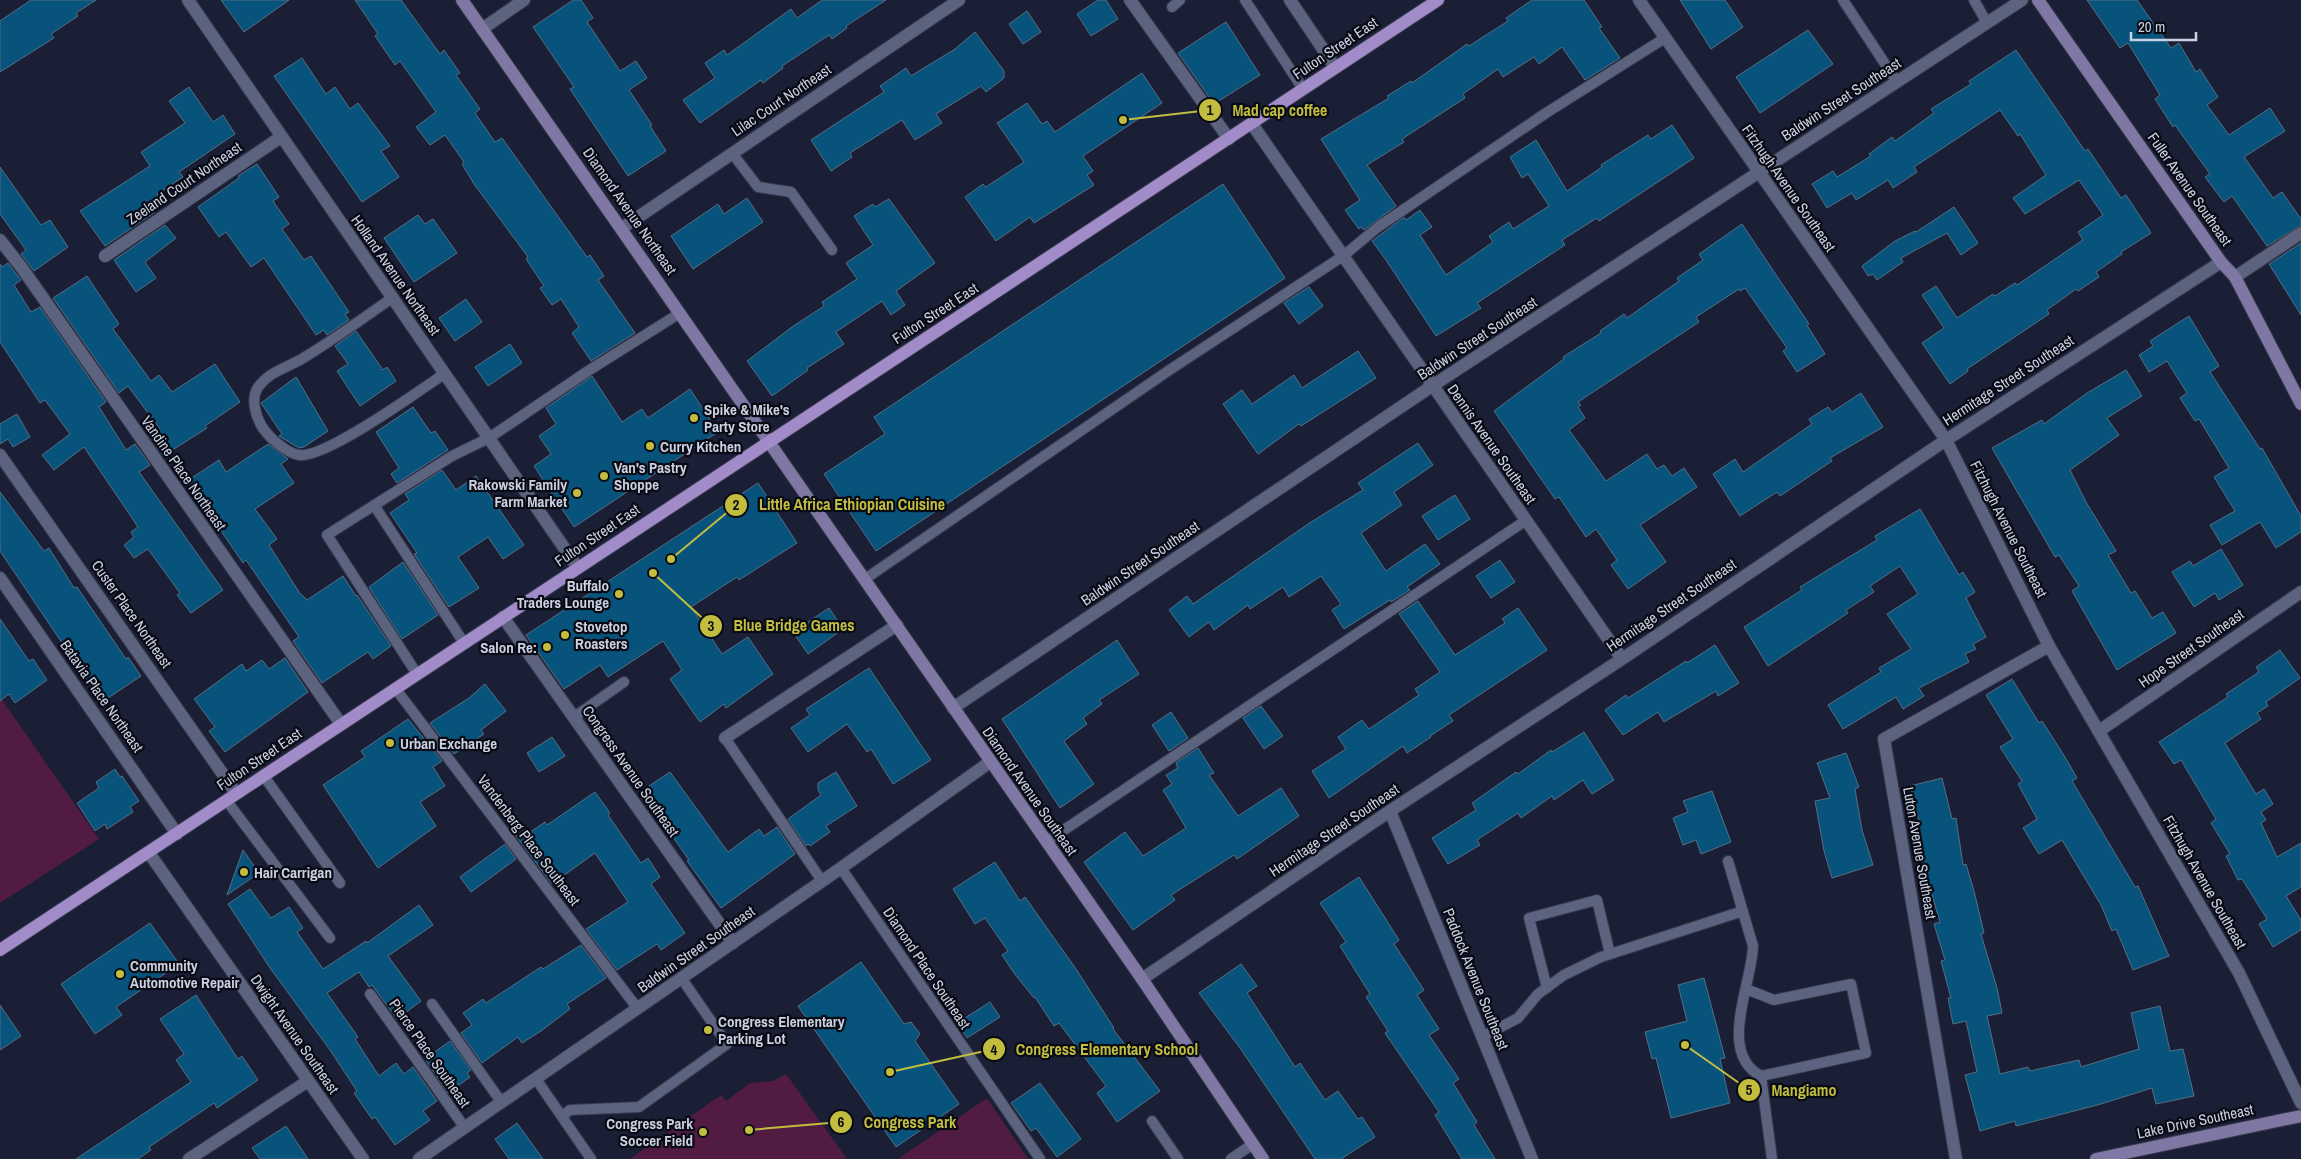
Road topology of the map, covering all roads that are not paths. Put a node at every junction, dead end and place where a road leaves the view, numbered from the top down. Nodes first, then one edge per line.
1 (188, 0) edge
2 (462, 0) edge
3 (524, 0) edge
4 (959, 0) edge
5 (1130, 0) edge
6 (1245, 0) edge
7 (1290, 0) edge
8 (1438, 0) edge
9 (1639, 0) edge
10 (1843, 0) edge
11 (1974, 0) edge
12 (2022, 0) edge
13 (2038, 0) edge
14 (1987, 23) junction
15 (482, 29) junction
16 (1665, 38) junction
17 (1335, 67) junction
18 (1897, 82) junction
19 (1303, 89) junction
20 (1252, 124) junction
21 (281, 137) junction
22 (1229, 139) junction
23 (732, 153) junction
24 (1758, 173) junction
25 (622, 228) junction
26 (2301, 233) edge
27 (0, 240) edge
28 (832, 250) dead end
29 (104, 256) dead end
30 (1343, 256) junction
31 (2221, 262) junction
32 (2235, 277) junction
33 (392, 298) junction
34 (680, 313) junction
35 (444, 374) junction
36 (1432, 386) junction
37 (2301, 404) edge
38 (489, 438) junction
39 (1946, 440) junction
40 (768, 442) junction
41 (0, 455) edge
42 (374, 505) junction
43 (1525, 521) junction
44 (578, 568) junction
45 (0, 578) edge
46 (865, 579) junction
47 (2301, 592) edge
48 (503, 617) junction
49 (897, 625) junction
50 (464, 643) junction
51 (2049, 646) junction
52 (1622, 658) junction
53 (417, 674) junction
54 (624, 682) dead end
55 (395, 688) junction
56 (952, 708) junction
57 (574, 717) junction
58 (341, 724) junction
59 (2099, 731) junction
60 (725, 738) joint
61 (990, 762) junction
62 (263, 775) junction
63 (231, 797) junction
64 (1390, 811) junction
65 (177, 834) junction
66 (1046, 842) junction
67 (149, 852) junction
68 (1728, 861) dead end
69 (841, 868) junction
70 (822, 881) junction
71 (340, 883) dead end
72 (1743, 911) junction
73 (330, 938) dead end
74 (733, 943) junction
75 (0, 950) edge
76 (1610, 954) junction
77 (682, 979) junction
78 (1142, 979) junction
79 (1547, 988) junction
80 (1746, 989) junction
81 (370, 994) dead end
82 (432, 1004) dead end
83 (638, 1009) junction
84 (1482, 1037) junction
85 (1762, 1076) junction
86 (536, 1079) junction
87 (308, 1081) junction
88 (502, 1103) junction
89 (2301, 1103) edge
90 (562, 1116) junction
91 (2301, 1116) edge
92 (1152, 1121) dead end
93 (465, 1128) junction
94 (1253, 1144) junction
95 (2135, 1155) edge
96 (190, 1159) edge
97 (363, 1159) edge
98 (419, 1159) edge
99 (591, 1159) edge
100 (1040, 1159) edge
101 (1178, 1159) edge
102 (1230, 1159) edge
103 (1263, 1159) edge
104 (1532, 1159) edge
105 (1772, 1159) edge
106 (1956, 1159) edge
107 (2096, 1159) edge

1 - 21 street, Holland Avenue Northeast
2 - 15 street, Diamond Avenue Northeast
3 - 15 street
4 - 23 street, Lilac Court Northeast
5 - 22 street
6 - 19 lane
7 - 17 street
8 - 17 main road, Fulton Street East
9 - 16 street, Fitzhugh Avenue Southeast
10 - 18 lane
11 - 14 lane
12 - 14 street, Baldwin Street Southeast
13 - 31 street, Fuller Avenue Southeast
14 - 18 street, Baldwin Street Southeast
15 - 25 street, Diamond Avenue Northeast
16 - 24 street, Fitzhugh Avenue Southeast
16 - 30 lane
17 - 19 main road, Fulton Street East
18 - 24 street, Baldwin Street Southeast
19 - 20 main road, Fulton Street East
20 - 22 main road, Fulton Street East
20 - 30 street, Dennis Avenue Southeast
21 - 29 street, Zeeland Court Northeast
21 - 33 street, Holland Avenue Northeast
22 - 40 main road, Fulton Street East
23 - 25 street, Lilac Court Northeast
23 - 28 lane
24 - 36 street, Baldwin Street Southeast
24 - 39 street, Fitzhugh Avenue Southeast
25 - 34 street, Diamond Avenue Northeast
26 - 32 street
27 - 58 street, Vandine Place Northeast
30 - 36 street, Dennis Avenue Southeast
30 - 46 lane
31 - 32 street, Fuller Avenue Southeast
31 - 39 street, Hermitage Street Southeast
32 - 37 street, Fuller Avenue Southeast
33 - 35 street, Holland Avenue Northeast
33 - 35 lane
34 - 38 lane
34 - 40 street, Diamond Avenue Northeast
35 - 38 street, Holland Avenue Northeast
36 - 43 street, Dennis Avenue Southeast
36 - 56 street, Baldwin Street Southeast
38 - 42 lane
38 - 44 street, Holland Avenue Northeast
39 - 51 street, Fitzhugh Avenue Southeast
39 - 52 street, Hermitage Street Southeast
40 - 44 main road, Fulton Street East
40 - 46 street, Diamond Avenue Southeast
41 - 63 street, Custer Place Northeast
42 - 50 lane
42 - 53 lane
43 - 52 street, Dennis Avenue Southeast
43 - 66 lane
44 - 48 main road, Fulton Street East
45 - 65 street, Batavia Place Northeast
46 - 49 street, Diamond Avenue Southeast
47 - 59 street, Hope Street Southeast
48 - 50 main road, Fulton Street East
48 - 57 street, Congress Avenue Southeast
49 - 56 street, Diamond Avenue Southeast
49 - 60 street
50 - 53 main road, Fulton Street East
51 - 59 street, Fitzhugh Avenue Southeast
51 - 106 street, Luton Avenue Southeast
52 - 64 street, Hermitage Street Southeast
53 - 55 main road, Fulton Street East
54 - 57 lane
55 - 58 main road, Fulton Street East
55 - 83 lane, Vandenberg Place Southeast
56 - 61 street, Diamond Avenue Southeast
57 - 74 street, Congress Avenue Southeast
58 - 62 main road, Fulton Street East
59 - 89 street, Fitzhugh Avenue Southeast
60 - 70 lane
61 - 66 street, Diamond Avenue Southeast
61 - 69 street, Baldwin Street Southeast
62 - 63 main road, Fulton Street East
62 - 71 lane
63 - 65 main road, Fulton Street East
63 - 73 lane
64 - 78 street, Hermitage Street Southeast
64 - 84 street, Paddock Avenue Southeast
65 - 67 main road, Fulton Street East
66 - 78 street, Diamond Avenue Southeast
67 - 75 main road, Fulton Street East
67 - 87 street, Dwight Avenue Southeast
68 - 72 lane
69 - 70 street, Baldwin Street Southeast
69 - 100 lane, Diamond Place Southeast
70 - 74 street, Baldwin Street Southeast
72 - 76 lane
72 - 80 lane
74 - 77 street, Baldwin Street Southeast
76 - 79 lane
76 - 79 lane
77 - 83 street, Baldwin Street Southeast
77 - 90 lane
78 - 94 street, Diamond Avenue Southeast
79 - 84 lane
80 - 85 lane
80 - 85 lane
81 - 93 lane, Pierce Place Southeast
82 - 88 lane
83 - 86 street, Baldwin Street Southeast
84 - 104 street, Paddock Avenue Southeast
85 - 105 lane
86 - 88 street, Baldwin Street Southeast
86 - 90 lane
87 - 96 street
87 - 97 street, Dwight Avenue Southeast
88 - 93 street, Baldwin Street Southeast
90 - 99 lane
91 - 95 street, Lake Drive Southeast
92 - 101 lane
93 - 98 street, Baldwin Street Southeast
94 - 102 lane
94 - 103 street, Diamond Avenue Southeast
95 - 107 street, Lake Drive Southeast

